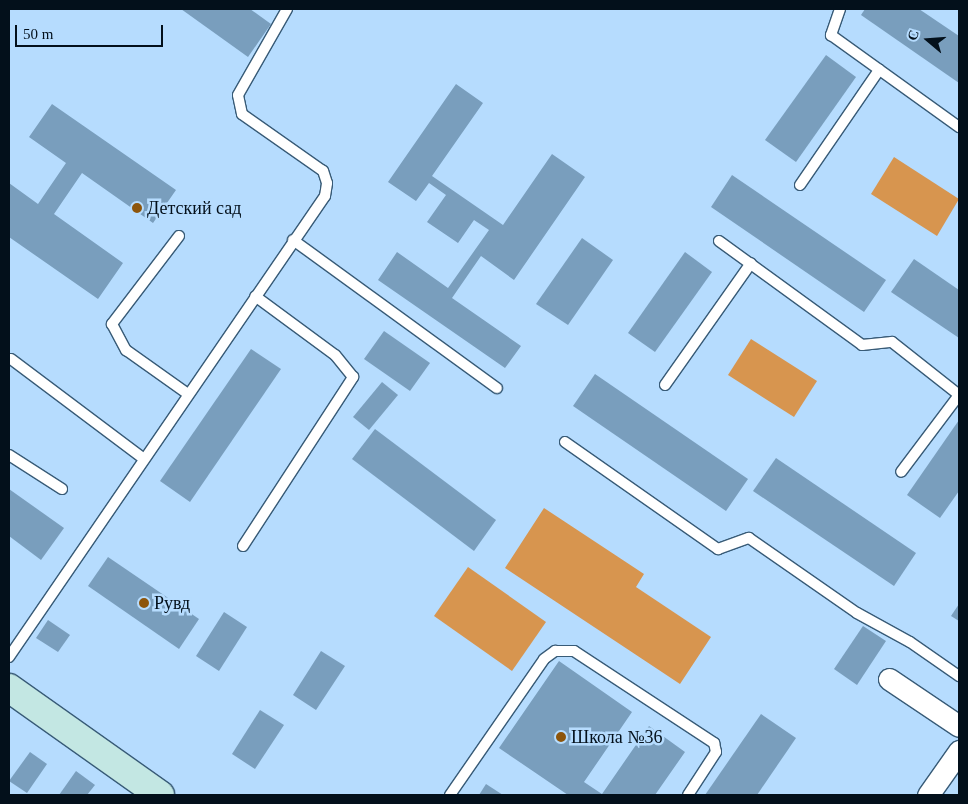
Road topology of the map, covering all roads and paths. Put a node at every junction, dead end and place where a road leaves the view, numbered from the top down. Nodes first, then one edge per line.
1 (287, 9) edge
2 (840, 9) edge
3 (879, 70) junction
4 (959, 127) edge
5 (800, 185) dead end
6 (179, 236) dead end
7 (293, 240) junction
8 (719, 241) dead end
9 (751, 263) junction
10 (255, 296) junction
11 (11, 359) dead end
12 (665, 385) dead end
13 (497, 388) dead end
14 (188, 394) junction
15 (565, 442) dead end
16 (9, 456) edge
17 (144, 459) junction
18 (901, 472) dead end
19 (62, 489) dead end
20 (243, 546) dead end
21 (9, 656) edge
22 (959, 676) edge
23 (889, 680) dead end
24 (9, 688) edge
25 (959, 726) edge
26 (959, 750) edge
27 (160, 795) edge
28 (450, 795) edge
29 (688, 795) edge
30 (928, 795) edge

1 - 7 lane
2 - 3 lane
3 - 4 lane
3 - 5 lane
6 - 14 lane
7 - 10 lane
7 - 13 lane
8 - 9 lane
9 - 12 lane
9 - 18 lane
10 - 14 lane
10 - 20 lane
11 - 17 lane
14 - 17 lane
15 - 22 lane
16 - 19 lane
17 - 21 lane
23 - 25 street
24 - 27 main road
26 - 30 street
28 - 29 lane

